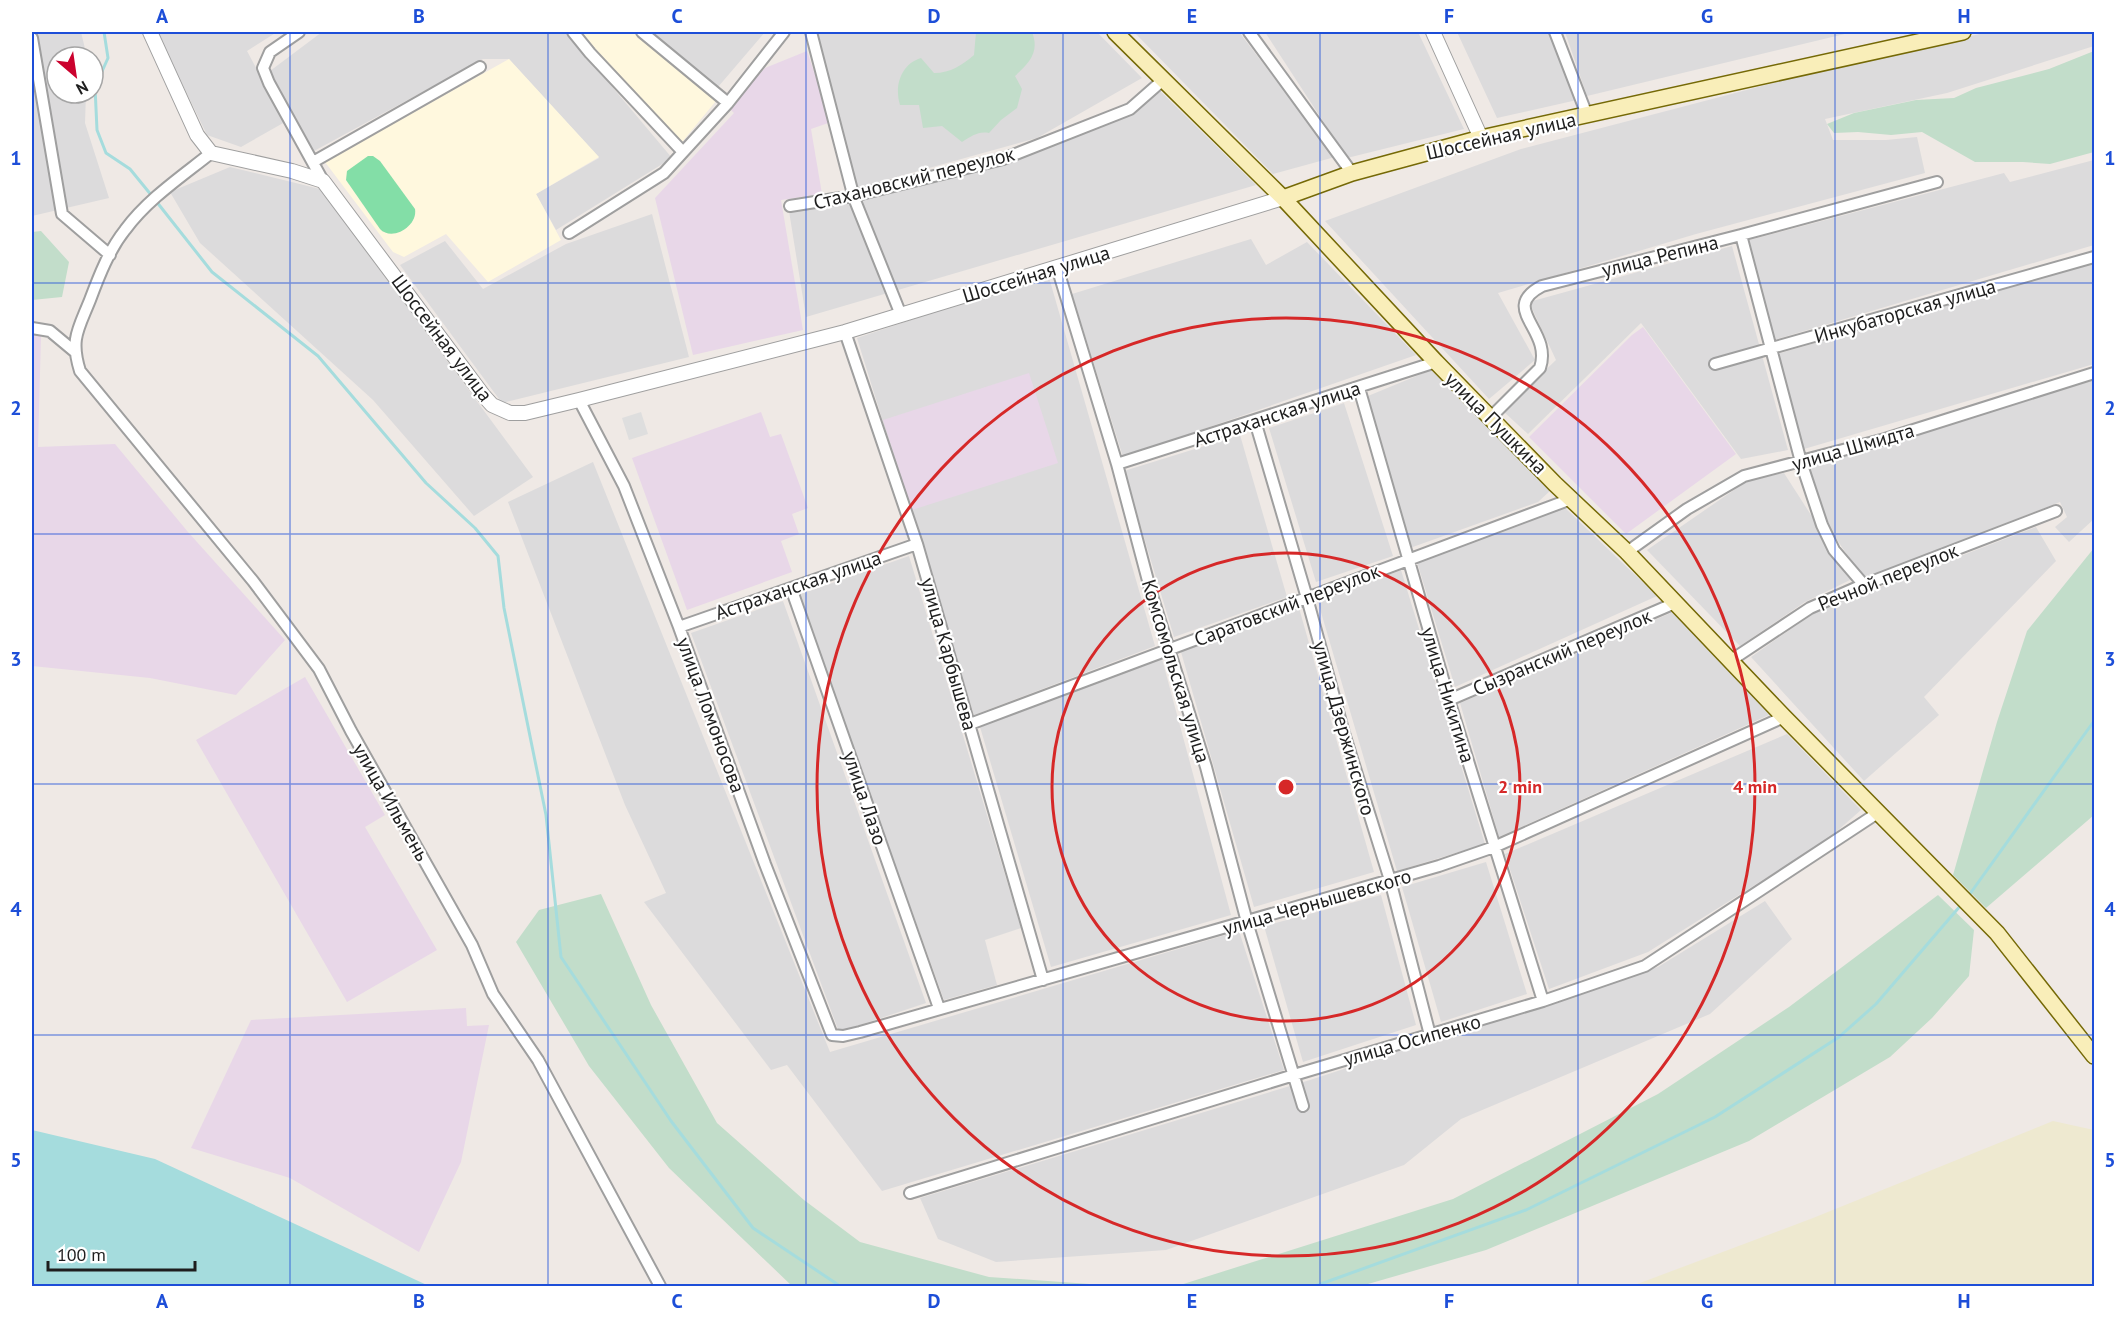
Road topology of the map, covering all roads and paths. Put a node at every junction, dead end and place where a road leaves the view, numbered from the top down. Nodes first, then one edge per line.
1 (150, 32) edge
2 (299, 32) edge
3 (573, 32) edge
4 (642, 32) edge
5 (784, 32) edge
6 (811, 32) edge
7 (1114, 32) edge
8 (1249, 32) edge
9 (1433, 32) edge
10 (1555, 32) edge
11 (1964, 32) edge
12 (32, 38) edge
13 (33, 57) edge
14 (480, 67) dead end
15 (1163, 80) junction
16 (728, 103) junction
17 (1587, 116) junction
18 (1481, 138) junction
19 (683, 152) junction
20 (212, 153) junction
21 (313, 162) junction
22 (1352, 173) junction
23 (323, 181) junction
24 (1937, 182) dead end
25 (853, 196) junction
26 (1283, 198) junction
27 (790, 206) dead end
28 (569, 233) dead end
29 (1741, 235) junction
30 (110, 255) junction
31 (2094, 257) edge
32 (1057, 267) junction
33 (901, 315) junction
34 (32, 328) edge
35 (845, 332) junction
36 (1771, 349) junction
37 (74, 351) junction
38 (1436, 362) junction
39 (1714, 364) dead end
40 (2094, 373) edge
41 (1359, 388) junction
42 (579, 400) junction
43 (1491, 417) junction
44 (1255, 421) junction
45 (1801, 462) junction
46 (1117, 464) junction
47 (1571, 499) junction
48 (2056, 512) dead end
49 (917, 544) junction
50 (1627, 552) junction
51 (1407, 560) junction
52 (1864, 585) junction
53 (791, 588) junction
54 (1307, 598) junction
55 (1675, 603) junction
56 (680, 627) junction
57 (1169, 649) junction
58 (1730, 661) junction
59 (1449, 700) junction
60 (1784, 717) junction
61 (970, 724) junction
62 (1879, 812) junction
63 (1494, 847) junction
64 (1390, 880) junction
65 (1247, 922) junction
66 (1043, 980) junction
67 (1543, 1001) junction
68 (939, 1008) junction
69 (832, 1035) joint
70 (1430, 1035) junction
71 (2094, 1056) edge
72 (1293, 1075) junction
73 (1303, 1106) dead end
74 (910, 1193) dead end
75 (660, 1287) edge

1 - 20 street
2 - 21 street
3 - 19 street
4 - 16 street
5 - 16 street
6 - 25 street
7 - 15 main road, улица Пушкина
8 - 22 street
9 - 18 street
10 - 17 street
11 - 17 main road, Шоссейная улица
12 - 13 street
13 - 30 street
14 - 21 street
15 - 25 street, Стахановский переулок
15 - 26 main road, улица Пушкина
16 - 19 street
17 - 18 main road, Шоссейная улица
18 - 22 main road, Шоссейная улица
19 - 28 street
20 - 23 street
20 - 30 street
21 - 23 street
22 - 26 main road, Шоссейная улица
23 - 42 street, Шоссейная улица
24 - 29 street, улица Репина
25 - 27 street, Стахановский переулок
25 - 33 street
26 - 32 street, Шоссейная улица
26 - 38 main road, улица Пушкина
29 - 36 street
29 - 43 street, улица Репина
30 - 37 street
31 - 36 street, Инкубаторская улица
32 - 33 street, Шоссейная улица
32 - 46 street, Комсомольская улица
33 - 35 street, Шоссейная улица
34 - 37 street, улица Ильмень
35 - 42 street, Шоссейная улица
35 - 49 street, улица Карбышева
36 - 39 street, Инкубаторская улица
36 - 45 street
37 - 75 street, улица Ильмень
38 - 41 street, Астраханская улица
38 - 43 main road, улица Пушкина
40 - 45 street, улица Шмидта
41 - 44 street, Астраханская улица
41 - 51 street, улица Никитина
42 - 56 street, улица Ломоносова
43 - 47 main road, улица Пушкина
44 - 46 street, Астраханская улица
44 - 54 street, улица Дзержинского
45 - 50 street, улица Шмидта
45 - 52 street
46 - 57 street, Комсомольская улица
47 - 50 main road, улица Пушкина
47 - 51 street, Саратовский переулок
48 - 52 street, Речной переулок
49 - 53 street, Астраханская улица
49 - 61 street, улица Карбышева
50 - 55 main road, улица Пушкина
51 - 54 street, Саратовский переулок
51 - 59 street, улица Никитина
52 - 58 street, Речной переулок
53 - 56 street, Астраханская улица
53 - 68 street, улица Лазо
54 - 57 street, Саратовский переулок
54 - 64 street, улица Дзержинского
55 - 58 main road, улица Пушкина
55 - 59 street, Сызранский переулок
56 - 69 street, улица Ломоносова
57 - 61 street, Саратовский переулок
57 - 65 street, Комсомольская улица
58 - 60 main road, улица Пушкина
59 - 63 street, улица Никитина
60 - 62 main road, улица Пушкина
60 - 63 street, улица Чернышевского
61 - 66 street, улица Карбышева
62 - 67 street, улица Осипенко
62 - 71 main road, улица Пушкина
63 - 64 street, улица Чернышевского
63 - 67 street, улица Никитина
64 - 65 street, улица Чернышевского
64 - 70 street, улица Дзержинского
65 - 66 street, улица Чернышевского
65 - 72 street, Комсомольская улица
66 - 68 street, улица Чернышевского
67 - 70 street, улица Осипенко
68 - 69 street, улица Чернышевского
70 - 72 street, улица Осипенко
72 - 73 street, Комсомольская улица
72 - 74 street, улица Осипенко

